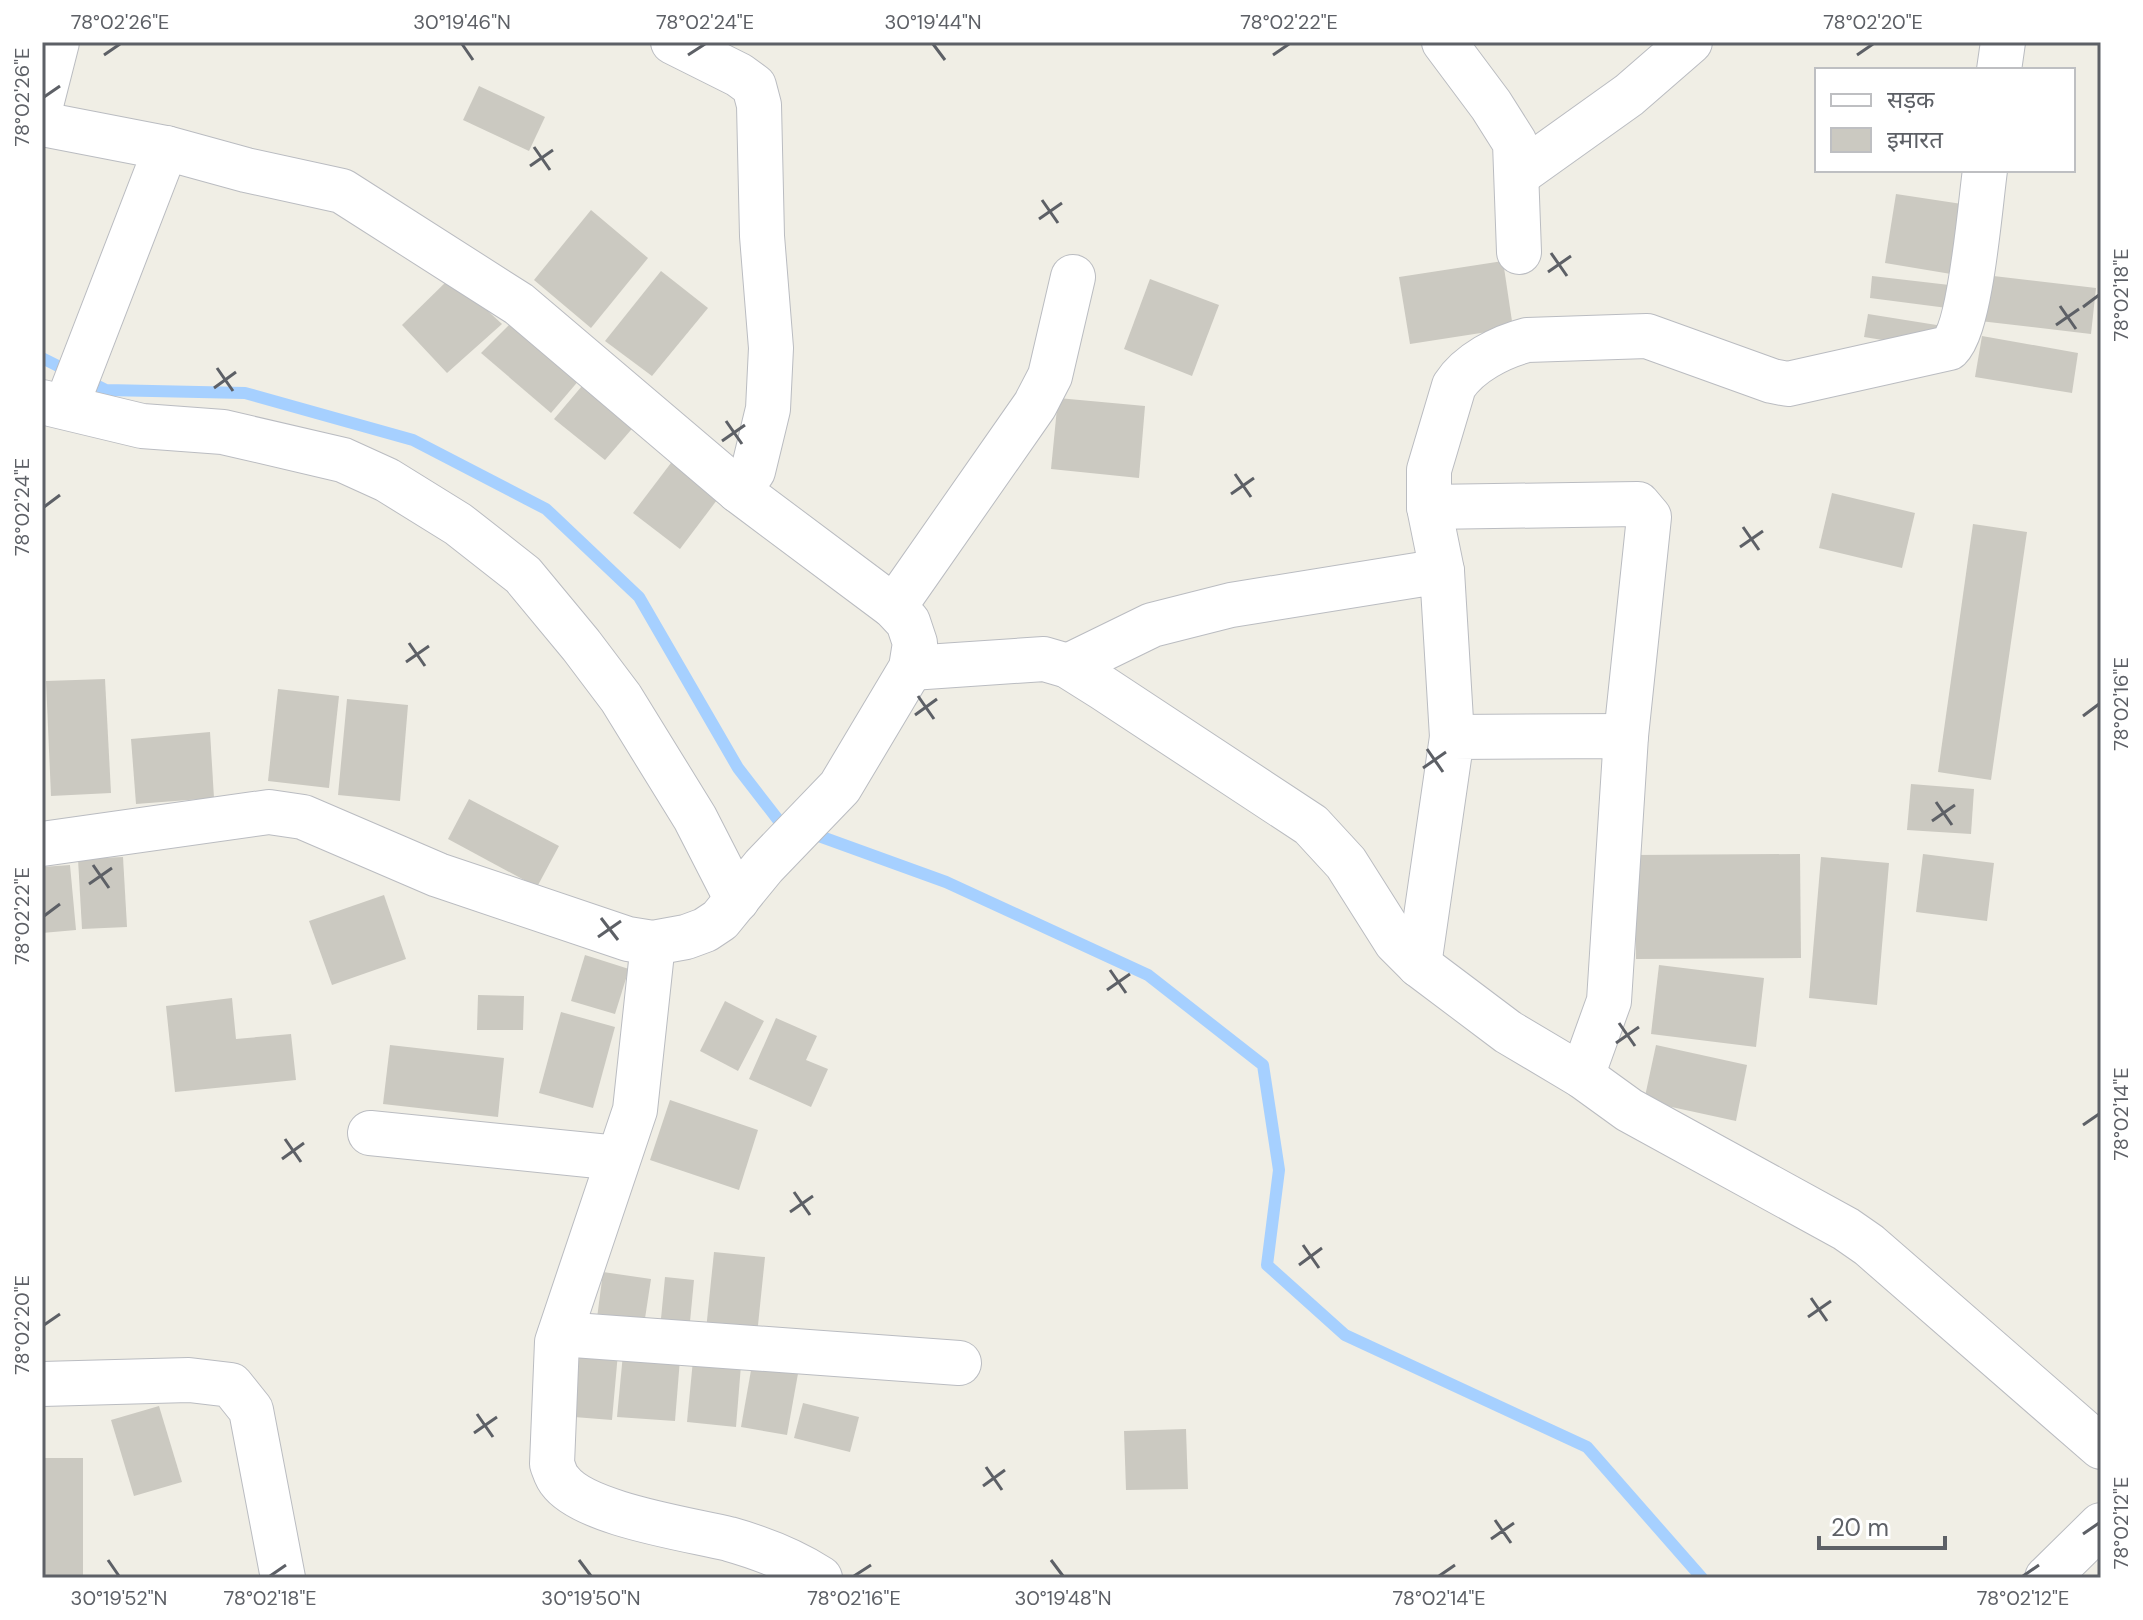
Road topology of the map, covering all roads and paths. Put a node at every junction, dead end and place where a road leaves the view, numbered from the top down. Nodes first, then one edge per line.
1 (57, 42) edge
2 (673, 42) edge
3 (1444, 42) edge
4 (2003, 42) edge
5 (1679, 46) edge
6 (1999, 68) edge
7 (42, 101) edge
8 (42, 124) edge
9 (166, 148) junction
10 (1985, 172) edge
11 (1517, 175) junction
12 (1519, 252) dead end
13 (1073, 277) dead end
14 (68, 385) edge
15 (739, 491) junction
16 (1429, 507) junction
17 (1442, 571) junction
18 (894, 607) junction
19 (1068, 666) junction
20 (911, 668) junction
21 (1626, 736) junction
22 (1452, 737) junction
23 (42, 844) edge
24 (737, 900) junction
25 (653, 943) junction
26 (1419, 965) junction
27 (1582, 1076) junction
28 (370, 1133) dead end
29 (618, 1158) junction
30 (560, 1334) junction
31 (959, 1363) dead end
32 (42, 1384) edge
33 (2101, 1447) edge
34 (2101, 1525) edge
35 (283, 1578) edge
36 (820, 1578) edge
37 (2047, 1578) edge

1 - 7 street
2 - 15 street
3 - 11 street
4 - 6 street
5 - 11 street
8 - 9 street
9 - 14 street
9 - 15 street
10 - 16 street
11 - 12 street
13 - 18 street
14 - 24 street
15 - 18 street
16 - 17 street
16 - 21 street
17 - 19 street
17 - 22 street
18 - 20 street
19 - 20 street
19 - 26 street
20 - 24 street
21 - 22 street
21 - 27 street
22 - 26 street
23 - 25 street
24 - 25 street
25 - 29 street
26 - 27 street
27 - 33 street
28 - 29 street
29 - 30 street
30 - 31 street
30 - 36 street
32 - 35 street
34 - 37 street

